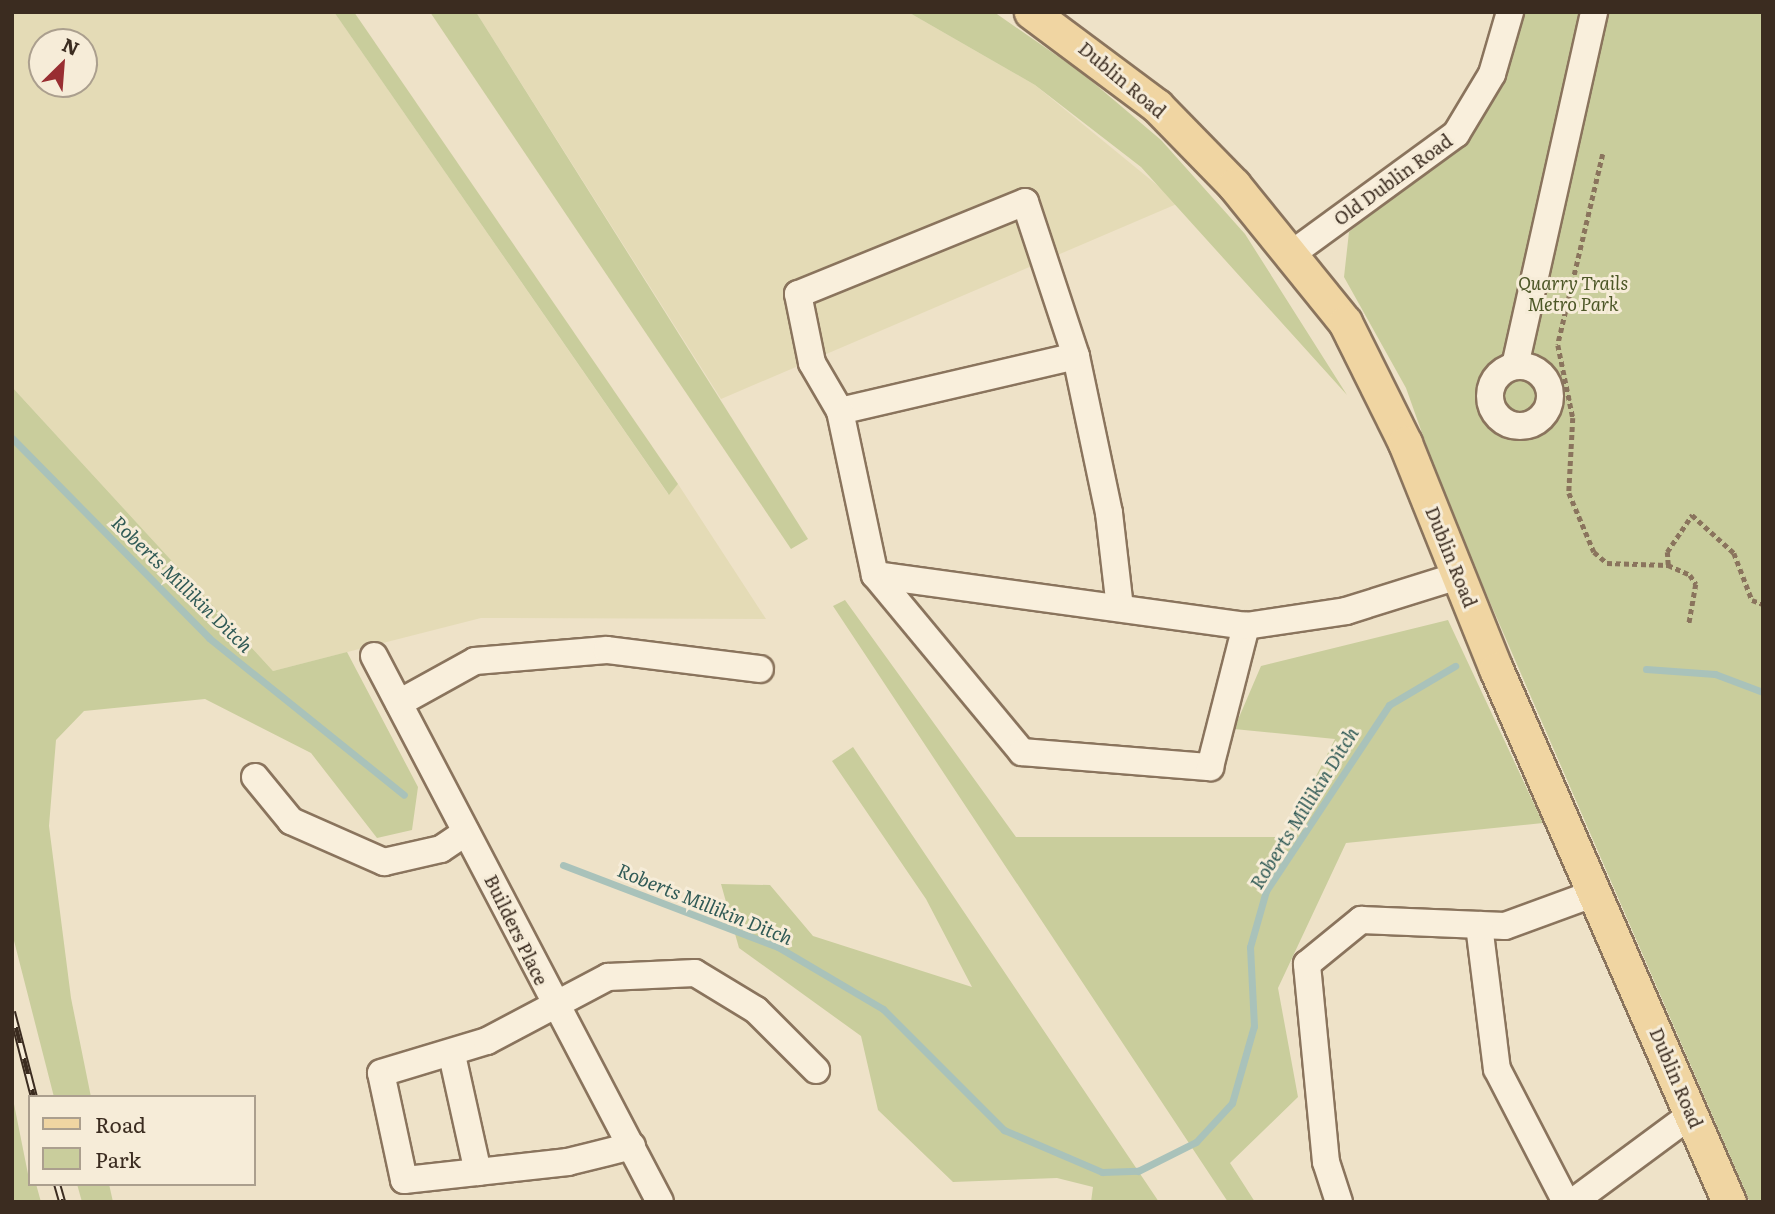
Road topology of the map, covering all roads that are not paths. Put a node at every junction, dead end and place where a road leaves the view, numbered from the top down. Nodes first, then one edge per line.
1 (1031, 12) edge
2 (1510, 12) edge
3 (1594, 12) edge
4 (1290, 255) junction
5 (1076, 356) junction
6 (1515, 366) junction
7 (840, 411) junction
8 (875, 575) junction
9 (1458, 576) junction
10 (1120, 608) junction
11 (1246, 626) junction
12 (374, 656) dead end
13 (760, 669) dead end
14 (399, 704) junction
15 (255, 777) dead end
16 (466, 832) junction
17 (1595, 893) junction
18 (1479, 925) junction
19 (551, 1003) junction
20 (452, 1055) junction
21 (816, 1070) dead end
22 (1692, 1114) junction
23 (632, 1146) junction
24 (478, 1172) junction
25 (660, 1202) edge
26 (1339, 1202) edge
27 (1566, 1202) edge
28 (1573, 1202) edge
29 (1729, 1202) edge

1 - 4 main road, Dublin Road
2 - 4 street, Old Dublin Road
3 - 6 street
4 - 9 main road, Dublin Road
5 - 7 street
5 - 7 street
5 - 10 street
6 - 6 street
7 - 8 street
8 - 10 street
8 - 11 street
9 - 11 street
9 - 17 main road, Dublin Road
10 - 11 street
12 - 14 street, Builders Place
13 - 14 street
14 - 16 street, Builders Place
15 - 16 street
16 - 19 street, Builders Place
17 - 18 street
17 - 22 main road, Dublin Road
18 - 26 street
18 - 27 street
19 - 20 street
19 - 21 street
19 - 23 street, Builders Place
20 - 24 street
20 - 24 street
22 - 28 street
22 - 29 main road, Dublin Road
23 - 24 street
23 - 25 street, Builders Place

